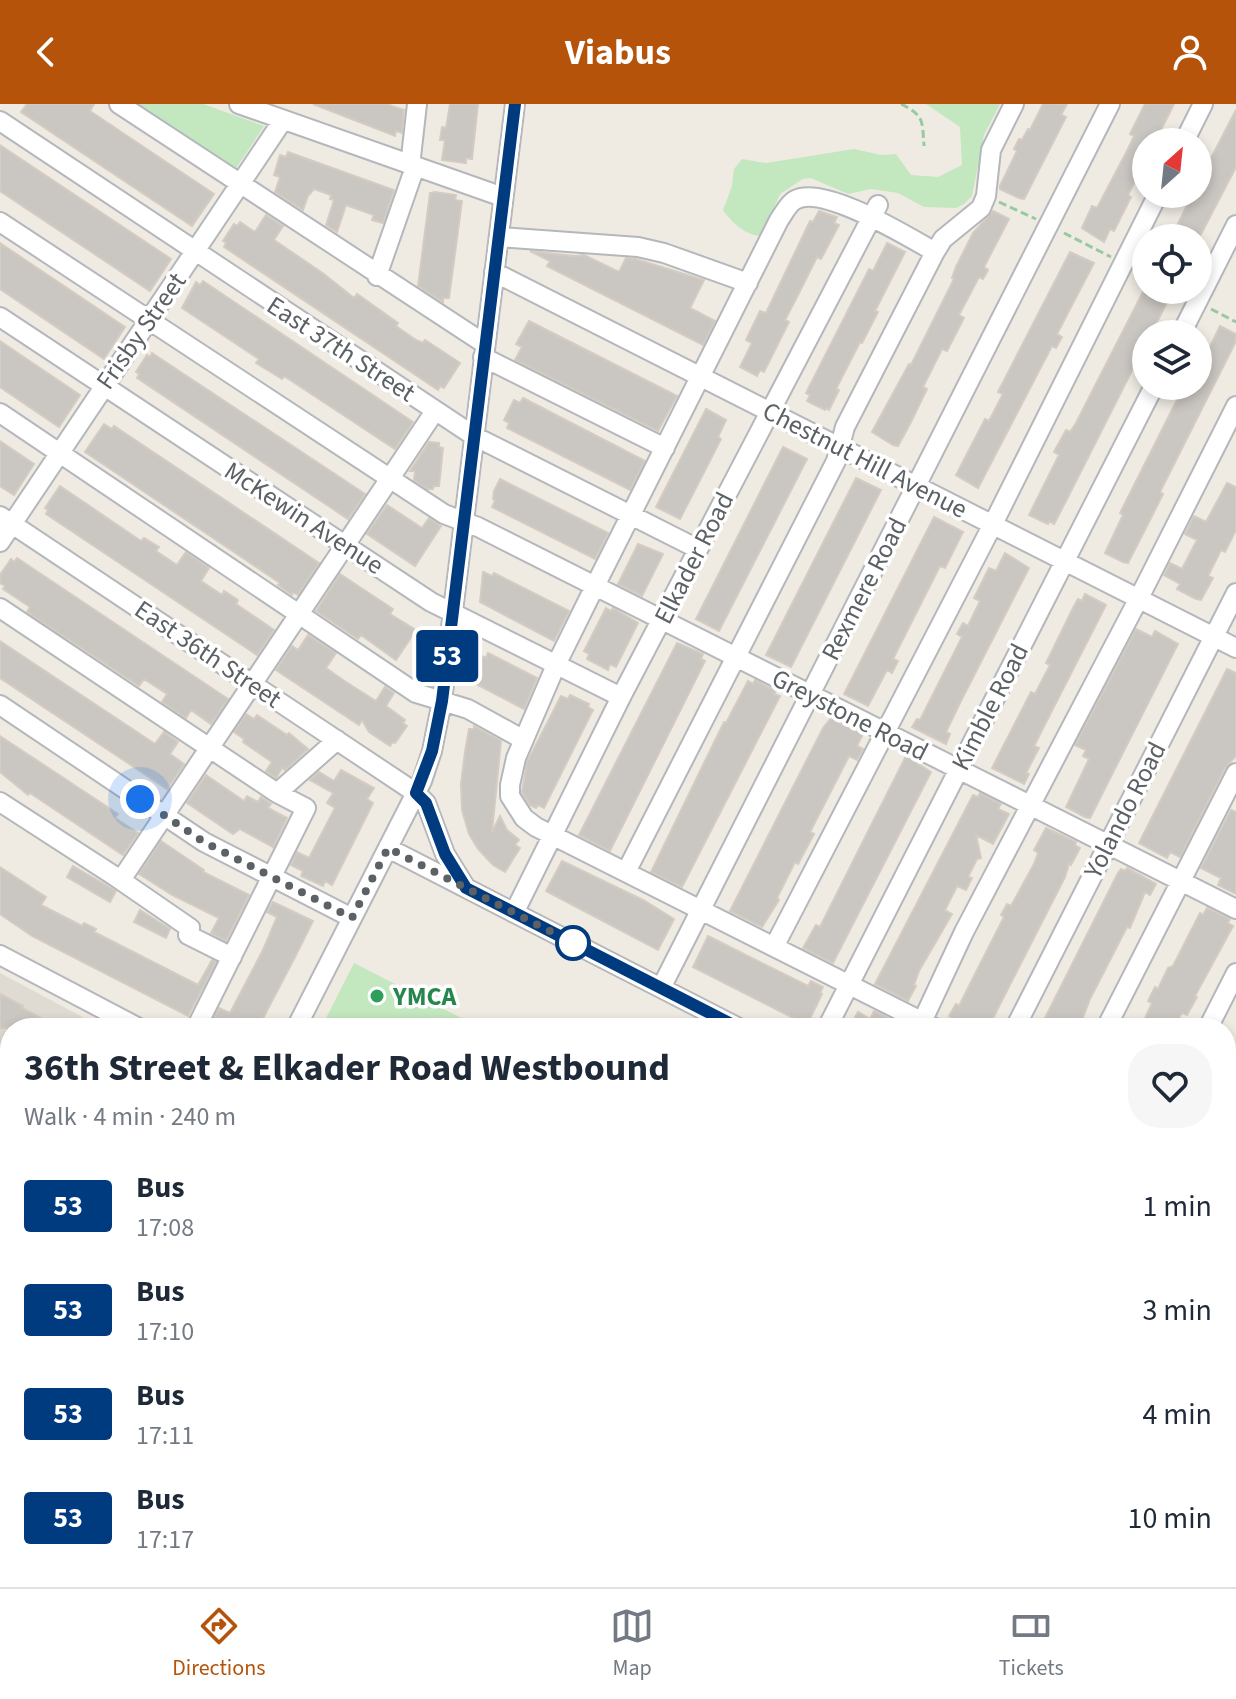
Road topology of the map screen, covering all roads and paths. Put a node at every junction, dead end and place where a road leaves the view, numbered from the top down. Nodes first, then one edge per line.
1 (119, 104) edge
2 (239, 104) edge
3 (417, 104) edge
4 (515, 104) edge
5 (901, 104) edge
6 (1014, 104) edge
7 (1110, 104) edge
8 (1203, 104) edge
9 (283, 120) junction
10 (0, 122) edge
11 (1191, 128) edge
12 (924, 146) dead end
13 (412, 166) junction
14 (240, 185) junction
15 (986, 196) junction
16 (503, 197) junction
17 (1151, 208) edge
18 (874, 211) junction
19 (0, 222) edge
20 (1236, 225) edge
21 (1048, 226) junction
22 (499, 237) junction
23 (935, 252) junction
24 (196, 253) junction
25 (1123, 264) junction
26 (494, 272) junction
27 (377, 276) junction
28 (748, 283) junction
29 (0, 317) edge
30 (1188, 320) edge
31 (148, 322) junction
32 (484, 351) junction
33 (702, 377) junction
34 (103, 385) junction
35 (1147, 400) edge
36 (1236, 406) edge
37 (435, 411) junction
38 (770, 411) junction
39 (0, 413) edge
40 (474, 436) junction
41 (840, 447) junction
42 (665, 448) junction
43 (59, 453) junction
44 (388, 479) junction
45 (917, 486) junction
46 (631, 513) junction
47 (6, 520) edge
48 (464, 520) junction
49 (993, 524) junction
50 (0, 542) edge
51 (345, 545) junction
52 (698, 549) junction
53 (1065, 561) junction
54 (595, 586) junction
55 (1236, 593) edge
56 (1139, 598) junction
57 (0, 608) edge
58 (298, 614) junction
59 (453, 614) junction
60 (662, 620) junction
61 (1214, 637) junction
62 (1236, 648) edge
63 (736, 657) junction
64 (556, 665) junction
65 (251, 684) junction
66 (810, 695) junction
67 (621, 697) junction
68 (442, 701) junction
69 (0, 705) edge
70 (885, 732) junction
71 (337, 740) junction
72 (524, 740) junction
73 (209, 746) junction
74 (958, 769) junction
75 (1236, 773) edge
76 (277, 793) junction
77 (416, 793) junction
78 (0, 802) edge
79 (1030, 806) junction
80 (163, 815) junction
81 (552, 835) junction
82 (1108, 845) junction
83 (388, 848) junction
84 (626, 872) junction
85 (272, 878) junction
86 (121, 880) junction
87 (1181, 882) junction
88 (466, 888) junction
89 (1236, 909) edge
90 (701, 910) junction
91 (514, 913) junction
92 (352, 918) junction
93 (774, 947) junction
94 (0, 955) edge
95 (232, 957) junction
96 (1236, 973) edge
97 (850, 985) junction
98 (661, 988) junction
99 (120, 1018) edge
100 (201, 1018) edge
101 (301, 1018) edge
102 (720, 1018) edge
103 (832, 1018) edge
104 (915, 1018) edge
105 (932, 1018) edge
106 (1020, 1018) edge
107 (1111, 1018) edge
108 (1213, 1018) edge

1 - 14 street
2 - 9 street
3 - 13 street
4 - 16 street
5 - 12 path
6 - 15 street
7 - 21 street, Rexmere Road
8 - 11 street
9 - 13 street
9 - 14 street, Frisby Street
10 - 24 street, East 37th Street
13 - 16 street
13 - 27 street
14 - 24 street, Frisby Street
14 - 27 street
15 - 21 path
15 - 23 street
16 - 22 street
17 - 25 street
18 - 23 street
18 - 28 street
18 - 38 street, Elkader Road
19 - 31 street, Greystone Road
20 - 30 street
21 - 25 path
21 - 45 street, Rexmere Road
22 - 26 street
22 - 28 street
23 - 41 street
24 - 31 street, Frisby Street
24 - 37 street, East 37th Street
25 - 49 street
26 - 32 street
26 - 33 street, Chestnut Hill Avenue
27 - 32 street
28 - 33 street
29 - 34 street, McKewin Avenue
31 - 34 street, Frisby Street
31 - 44 street, Greystone Road
32 - 40 street
32 - 42 street
33 - 38 street, Chestnut Hill Avenue
33 - 42 street
34 - 43 street, Frisby Street
34 - 51 street, McKewin Avenue
35 - 53 street, Kimble Road
36 - 56 street
37 - 40 street, East 37th Street
37 - 44 street
38 - 41 street, Chestnut Hill Avenue
38 - 52 street, Elkader Road
39 - 43 street
40 - 46 street, East 37th Street
40 - 48 street
41 - 45 street, Chestnut Hill Avenue
41 - 63 street
42 - 46 street
43 - 47 street, Frisby Street
43 - 58 street
44 - 48 street, Greystone Road
44 - 51 street
45 - 49 street, Chestnut Hill Avenue
45 - 66 street, Rexmere Road
46 - 52 street, East 37th Street
46 - 54 street
47 - 50 street, Frisby Street
47 - 65 street, East 36th Street
48 - 54 street, Greystone Road
48 - 59 street
49 - 53 street, Chestnut Hill Avenue
49 - 70 street
51 - 58 street
51 - 59 street, McKewin Avenue
52 - 60 street, Elkader Road
53 - 56 street, Chestnut Hill Avenue
53 - 74 street, Kimble Road
54 - 60 street, Greystone Road
54 - 64 street
55 - 61 street, Yolando Road
56 - 61 street, Chestnut Hill Avenue
56 - 79 street
57 - 73 street
58 - 65 street
58 - 68 street
59 - 64 street, McKewin Avenue
59 - 68 street
60 - 63 street, Greystone Road
60 - 67 street, Elkader Road
61 - 62 street, Chestnut Hill Avenue
61 - 82 street, Yolando Road
63 - 66 street, Greystone Road
63 - 84 street
64 - 67 street, McKewin Avenue
64 - 72 street
65 - 71 street, East 36th Street
65 - 73 street
66 - 70 street, Greystone Road
66 - 90 street, Rexmere Road
67 - 81 street, Elkader Road
68 - 72 street
68 - 77 street
69 - 80 street
70 - 74 street, Greystone Road
70 - 93 street
71 - 76 street
71 - 77 street, East 36th Street
72 - 81 street
73 - 76 street
73 - 80 street
74 - 79 street, Greystone Road
74 - 97 street, Kimble Road
75 - 87 street
76 - 85 street
77 - 83 street
77 - 88 street
78 - 86 street
79 - 82 street, Greystone Road
79 - 105 street
80 - 85 street
80 - 86 street
81 - 84 street
81 - 91 street, Elkader Road
82 - 87 street, Greystone Road
82 - 106 street, Yolando Road
83 - 88 street
83 - 92 street
84 - 90 street
85 - 92 street
85 - 95 street
86 - 95 street
87 - 89 street, Greystone Road
87 - 107 street
88 - 91 street
90 - 93 street
90 - 98 street, Rexmere Road
91 - 98 street
92 - 101 street
93 - 97 street
94 - 99 street
95 - 100 street
96 - 108 street
97 - 103 street, Kimble Road
97 - 104 street
98 - 102 street

